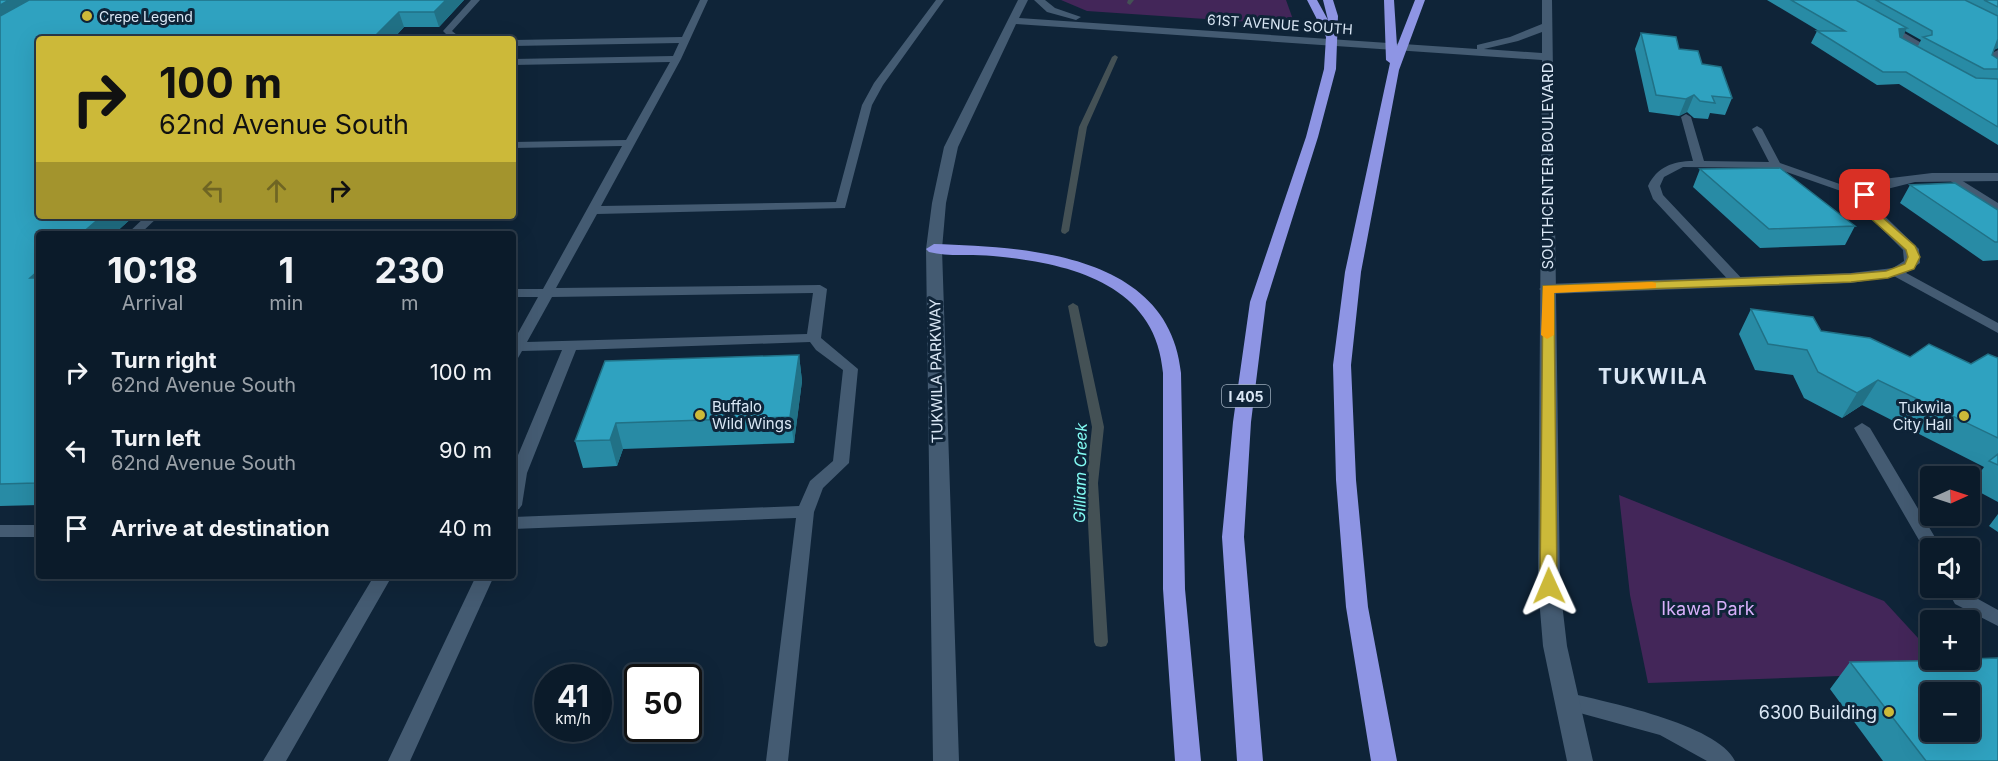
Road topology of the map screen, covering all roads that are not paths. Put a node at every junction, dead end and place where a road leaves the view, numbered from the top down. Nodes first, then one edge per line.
1 (476, 0) edge
2 (704, 0) edge
3 (940, 0) edge
4 (1023, 0) edge
5 (1039, 0) edge
6 (1311, 0) edge
7 (1328, 0) edge
8 (1389, 0) edge
9 (1410, 0) edge
10 (1420, 0) edge
11 (1547, 0) edge
12 (1012, 21) junction
13 (1879, 22) edge
14 (1546, 26) junction
15 (1119, 27) junction
16 (1404, 34) junction
17 (453, 36) edge
18 (685, 40) junction
19 (1334, 41) junction
20 (516, 43) edge
21 (1462, 52) junction
22 (1998, 53) edge
23 (1917, 56) edge
24 (1546, 57) junction
25 (676, 58) junction
26 (516, 62) edge
27 (1393, 70) junction
28 (1998, 72) edge
29 (1686, 117) edge
30 (1757, 129) dead end
31 (630, 143) junction
32 (516, 146) edge
33 (1699, 162) junction
34 (1776, 165) junction
35 (1998, 177) edge
36 (1953, 178) junction
37 (1865, 195) junction
38 (1998, 208) edge
39 (594, 210) junction
40 (150, 219) edge
41 (136, 231) edge
42 (934, 249) junction
43 (1897, 272) junction
44 (1739, 283) junction
45 (1548, 289) junction
46 (548, 292) junction
47 (516, 293) edge
48 (1998, 329) edge
49 (520, 330) edge
50 (814, 338) junction
51 (516, 347) edge
52 (570, 347) junction
53 (516, 351) edge
54 (1862, 428) dead end
55 (516, 489) edge
56 (805, 512) junction
57 (516, 523) edge
58 (0, 531) edge
59 (36, 531) edge
60 (1927, 538) edge
61 (381, 579) edge
62 (484, 579) edge
63 (1961, 598) edge
64 (1998, 619) edge
65 (1565, 701) junction
66 (274, 761) edge
67 (399, 761) edge
68 (777, 761) edge
69 (946, 761) edge
70 (1188, 761) edge
71 (1250, 761) edge
72 (1384, 761) edge
73 (1580, 761) edge
74 (1724, 761) edge

1 - 17 lane
2 - 18 lane
3 - 39 lane
4 - 12 main road, TUKWILA PARKWAY
5 - 15 main road
6 - 19 highway
7 - 19 highway, I 405
8 - 27 highway
9 - 16 highway
10 - 16 highway
11 - 14 main road, SOUTHCENTER BOULEVARD
12 - 15 main road, 61ST AVENUE SOUTH
12 - 42 main road, TUKWILA PARKWAY
13 - 23 lane
14 - 21 main road
14 - 24 main road, SOUTHCENTER BOULEVARD
15 - 21 main road, 61ST AVENUE SOUTH
16 - 27 highway
18 - 20 lane
18 - 25 lane
19 - 71 highway, I 405
21 - 24 main road, 61ST AVENUE SOUTH
22 - 28 main road
24 - 45 main road, SOUTHCENTER BOULEVARD
25 - 26 lane
25 - 31 lane
27 - 72 highway
29 - 33 lane
30 - 34 lane
31 - 32 lane
31 - 39 lane
33 - 34 lane
33 - 44 lane
34 - 37 lane
35 - 36 main road
36 - 37 main road
36 - 38 lane
37 - 43 main road
39 - 46 lane
40 - 41 lane
42 - 69 main road, TUKWILA PARKWAY
42 - 70 highway
43 - 44 main road
43 - 48 lane
44 - 45 main road
45 - 65 main road, SOUTHCENTER BOULEVARD
46 - 47 lane
46 - 49 lane
46 - 50 lane
49 - 51 lane
50 - 52 lane
50 - 56 lane
52 - 53 lane
52 - 55 lane
54 - 60 lane
56 - 57 lane
56 - 68 lane
58 - 59 lane
61 - 66 lane
62 - 67 lane
63 - 64 lane
65 - 73 main road, SOUTHCENTER BOULEVARD
65 - 74 lane

